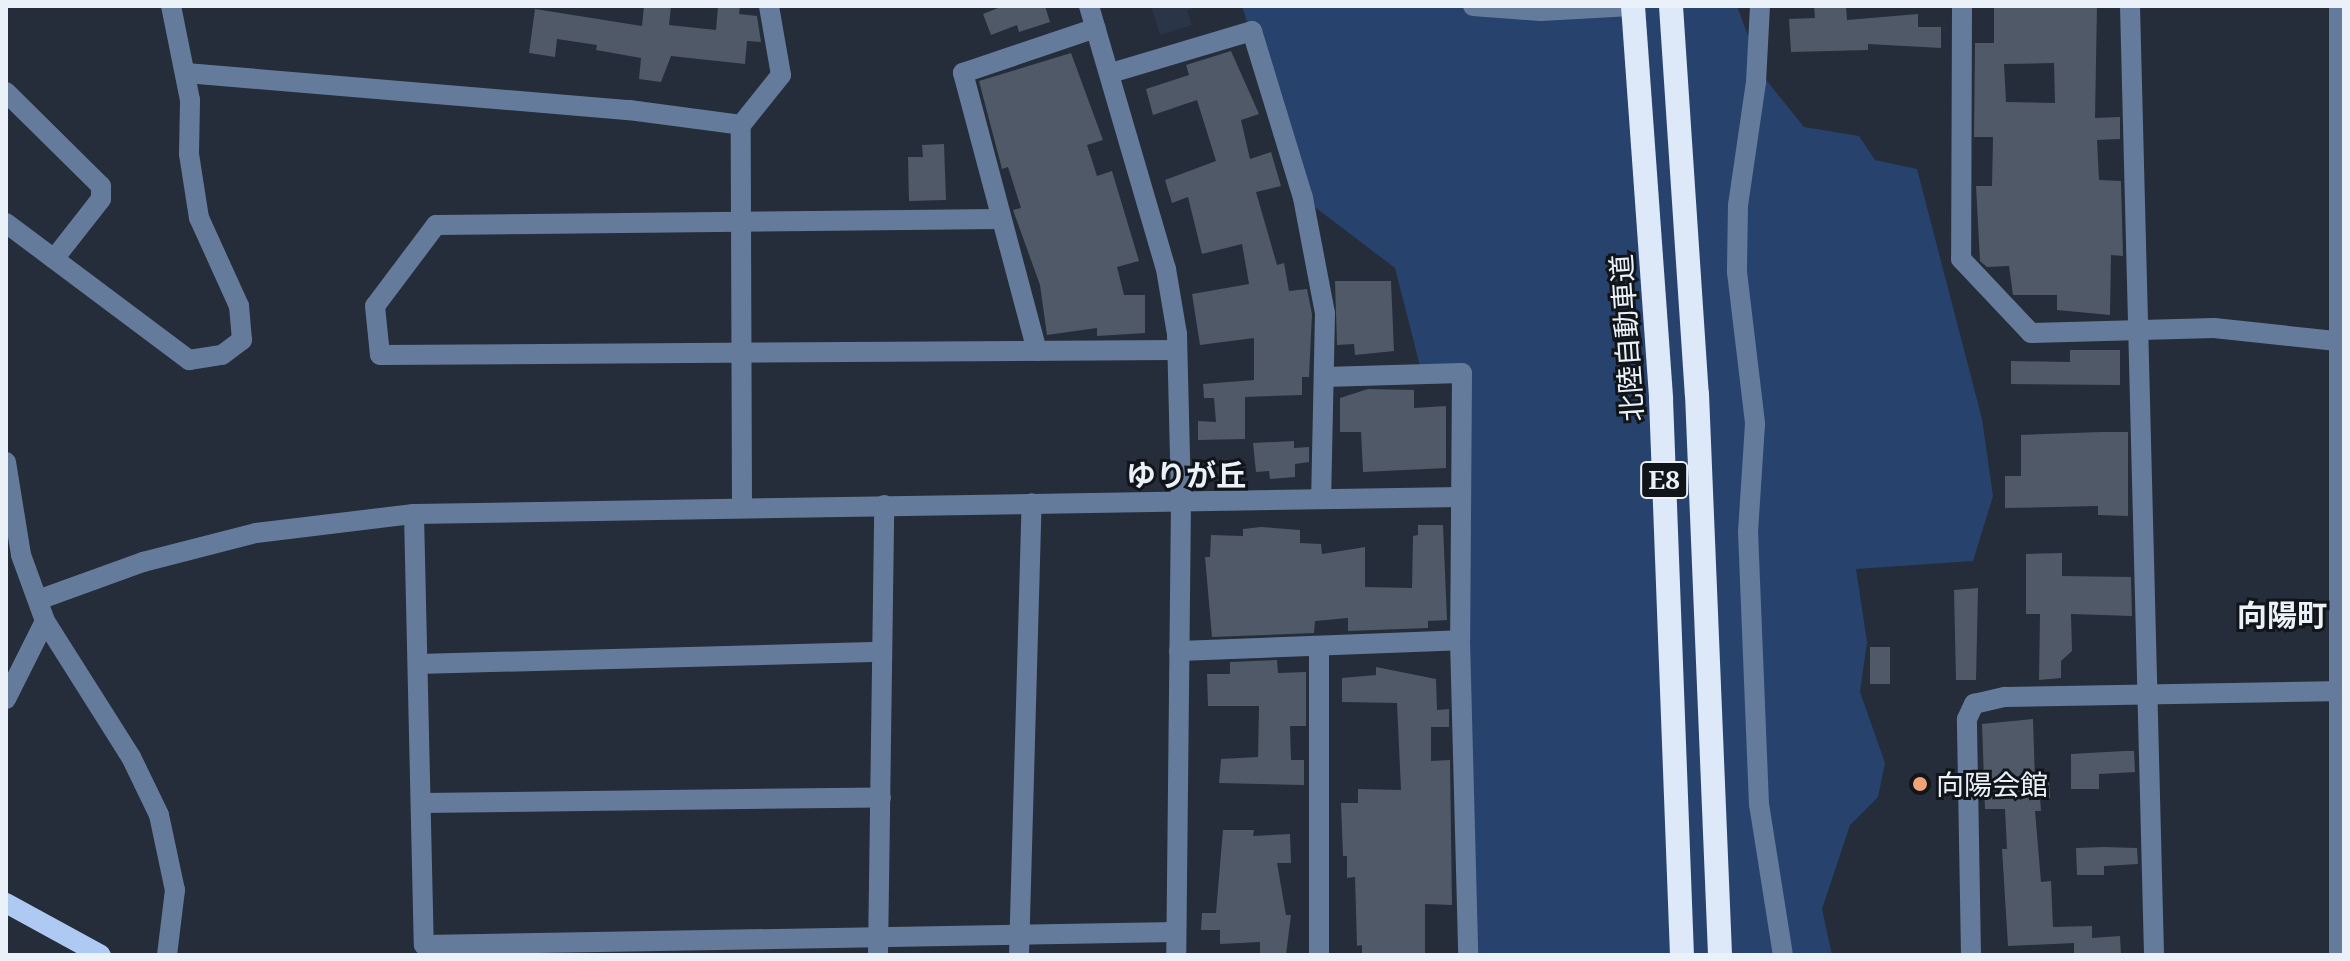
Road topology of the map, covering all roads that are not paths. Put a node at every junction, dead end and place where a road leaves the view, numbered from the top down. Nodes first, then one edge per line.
1 (171, 6) edge
2 (769, 6) edge
3 (1089, 6) edge
4 (1473, 6) edge
5 (1632, 6) edge
6 (1671, 6) edge
7 (1760, 6) edge
8 (1962, 6) edge
9 (2130, 6) edge
10 (2339, 6) edge
11 (1096, 28) junction
12 (186, 73) junction
13 (1111, 73) junction
14 (6, 92) edge
15 (741, 125) junction
16 (1000, 219) junction
17 (741, 222) junction
18 (6, 223) edge
19 (54, 259) junction
20 (2137, 330) junction
21 (2342, 341) edge
22 (1176, 350) junction
23 (743, 351) junction
24 (1037, 351) junction
25 (1324, 377) junction
26 (6, 462) edge
27 (1461, 497) junction
28 (1321, 499) junction
29 (1181, 501) junction
30 (1032, 503) junction
31 (884, 505) junction
32 (742, 506) junction
33 (414, 514) junction
34 (14, 552) edge
35 (38, 600) junction
36 (45, 621) junction
37 (1460, 640) junction
38 (1319, 646) junction
39 (1179, 651) junction
40 (882, 652) junction
41 (418, 664) junction
42 (2342, 691) edge
43 (2151, 693) junction
44 (6, 699) edge
45 (881, 797) junction
46 (421, 803) junction
47 (6, 903) edge
48 (1176, 932) junction
49 (1020, 933) junction
50 (878, 945) edge
51 (745, 947) edge
52 (601, 948) edge
53 (101, 955) edge
54 (167, 955) edge
55 (1019, 955) edge
56 (1176, 955) edge
57 (1319, 955) edge
58 (1468, 955) edge
59 (1682, 955) edge
60 (1720, 955) edge
61 (1783, 955) edge
62 (1971, 955) edge
63 (2154, 955) edge
64 (2339, 955) edge

1 - 12 street
2 - 15 street
3 - 11 street
4 - 5 street
5 - 59 highway, 北陸自動車道 / E8
6 - 60 highway, E8
7 - 61 street
8 - 20 street
9 - 20 street
10 - 21 street
11 - 13 street
11 - 16 street
12 - 15 street
12 - 19 street
13 - 22 street
13 - 25 street
14 - 19 street
15 - 17 street
16 - 17 street
16 - 24 street
17 - 23 street
17 - 23 street
18 - 19 street
20 - 21 street
20 - 43 street
21 - 42 street
22 - 24 street
22 - 29 street
23 - 24 street
23 - 32 street
25 - 27 street
25 - 28 street
26 - 34 street
27 - 28 street
27 - 37 street
28 - 29 street
29 - 30 street
29 - 39 street
30 - 31 street
30 - 49 street
31 - 32 street
31 - 40 street
32 - 33 street
33 - 35 street
33 - 41 street
34 - 35 street
35 - 36 street
36 - 44 street
36 - 54 street
37 - 38 street
37 - 58 street
38 - 39 street
38 - 57 street
39 - 48 street
40 - 41 street
40 - 45 street
41 - 46 street
42 - 43 street
42 - 64 street
43 - 62 street
43 - 63 street
45 - 46 street
45 - 50 street
46 - 52 street
47 - 53 main road
48 - 49 street
48 - 56 street
49 - 50 street
49 - 55 street
50 - 51 street
51 - 52 street

